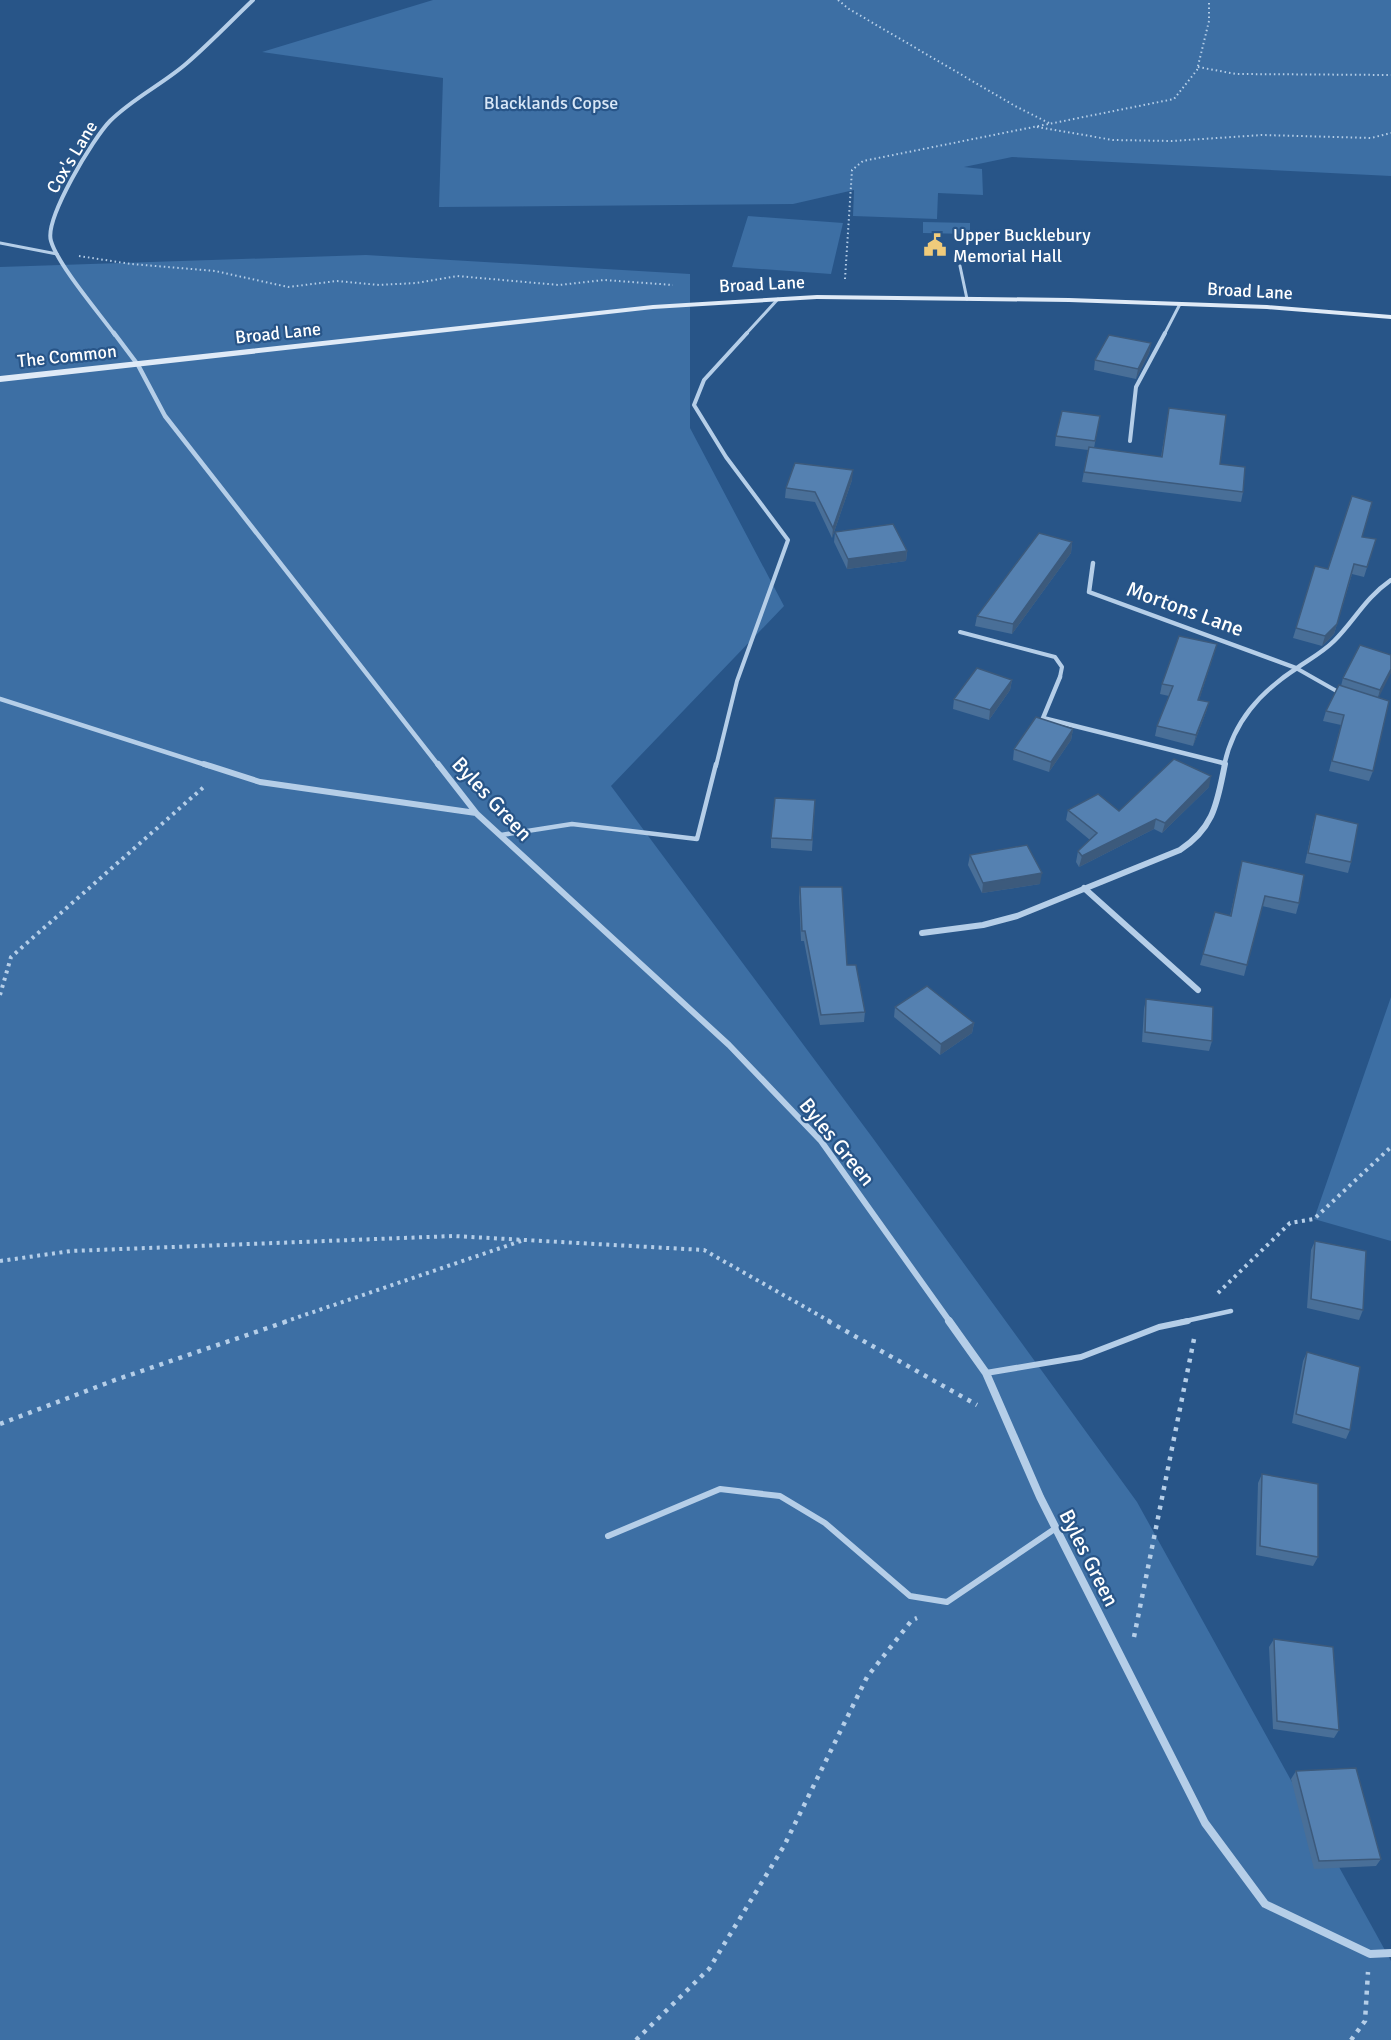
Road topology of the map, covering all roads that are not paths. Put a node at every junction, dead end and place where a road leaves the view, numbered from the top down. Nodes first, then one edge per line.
1 (253, 0) edge
2 (0, 243) edge
3 (57, 254) junction
4 (960, 266) dead end
5 (778, 299) junction
6 (967, 299) junction
7 (1180, 304) junction
8 (1391, 317) edge
9 (138, 365) junction
10 (0, 379) edge
11 (1130, 441) dead end
12 (1093, 563) dead end
13 (1391, 580) edge
14 (960, 633) dead end
15 (1296, 668) junction
16 (1060, 677) joint
17 (1346, 696) edge
18 (0, 699) edge
19 (1223, 763) junction
20 (477, 814) junction
21 (501, 835) junction
22 (1084, 888) junction
23 (922, 933) dead end
24 (1198, 990) dead end
25 (1231, 1311) dead end
26 (986, 1373) junction
27 (1056, 1528) junction
28 (608, 1536) dead end
29 (1391, 1953) edge

1 - 3 street, Cox's Lane
2 - 3 lane
3 - 9 street, Cox's Lane
4 - 6 lane
5 - 6 street, Broad Lane
5 - 9 street, Broad Lane
5 - 21 lane
6 - 7 street, Broad Lane
7 - 8 street, Broad Lane
7 - 11 lane
9 - 10 street, The Common
9 - 20 street, Byles Green
12 - 15 street, Mortons Lane
13 - 15 street
14 - 16 lane
15 - 17 lane
15 - 19 street
16 - 19 street
18 - 20 street
19 - 22 street
20 - 21 street, Byles Green
21 - 26 street, Byles Green
22 - 23 street
22 - 24 street
25 - 26 lane
26 - 27 street, Byles Green
27 - 28 lane
27 - 29 street, Byles Green

